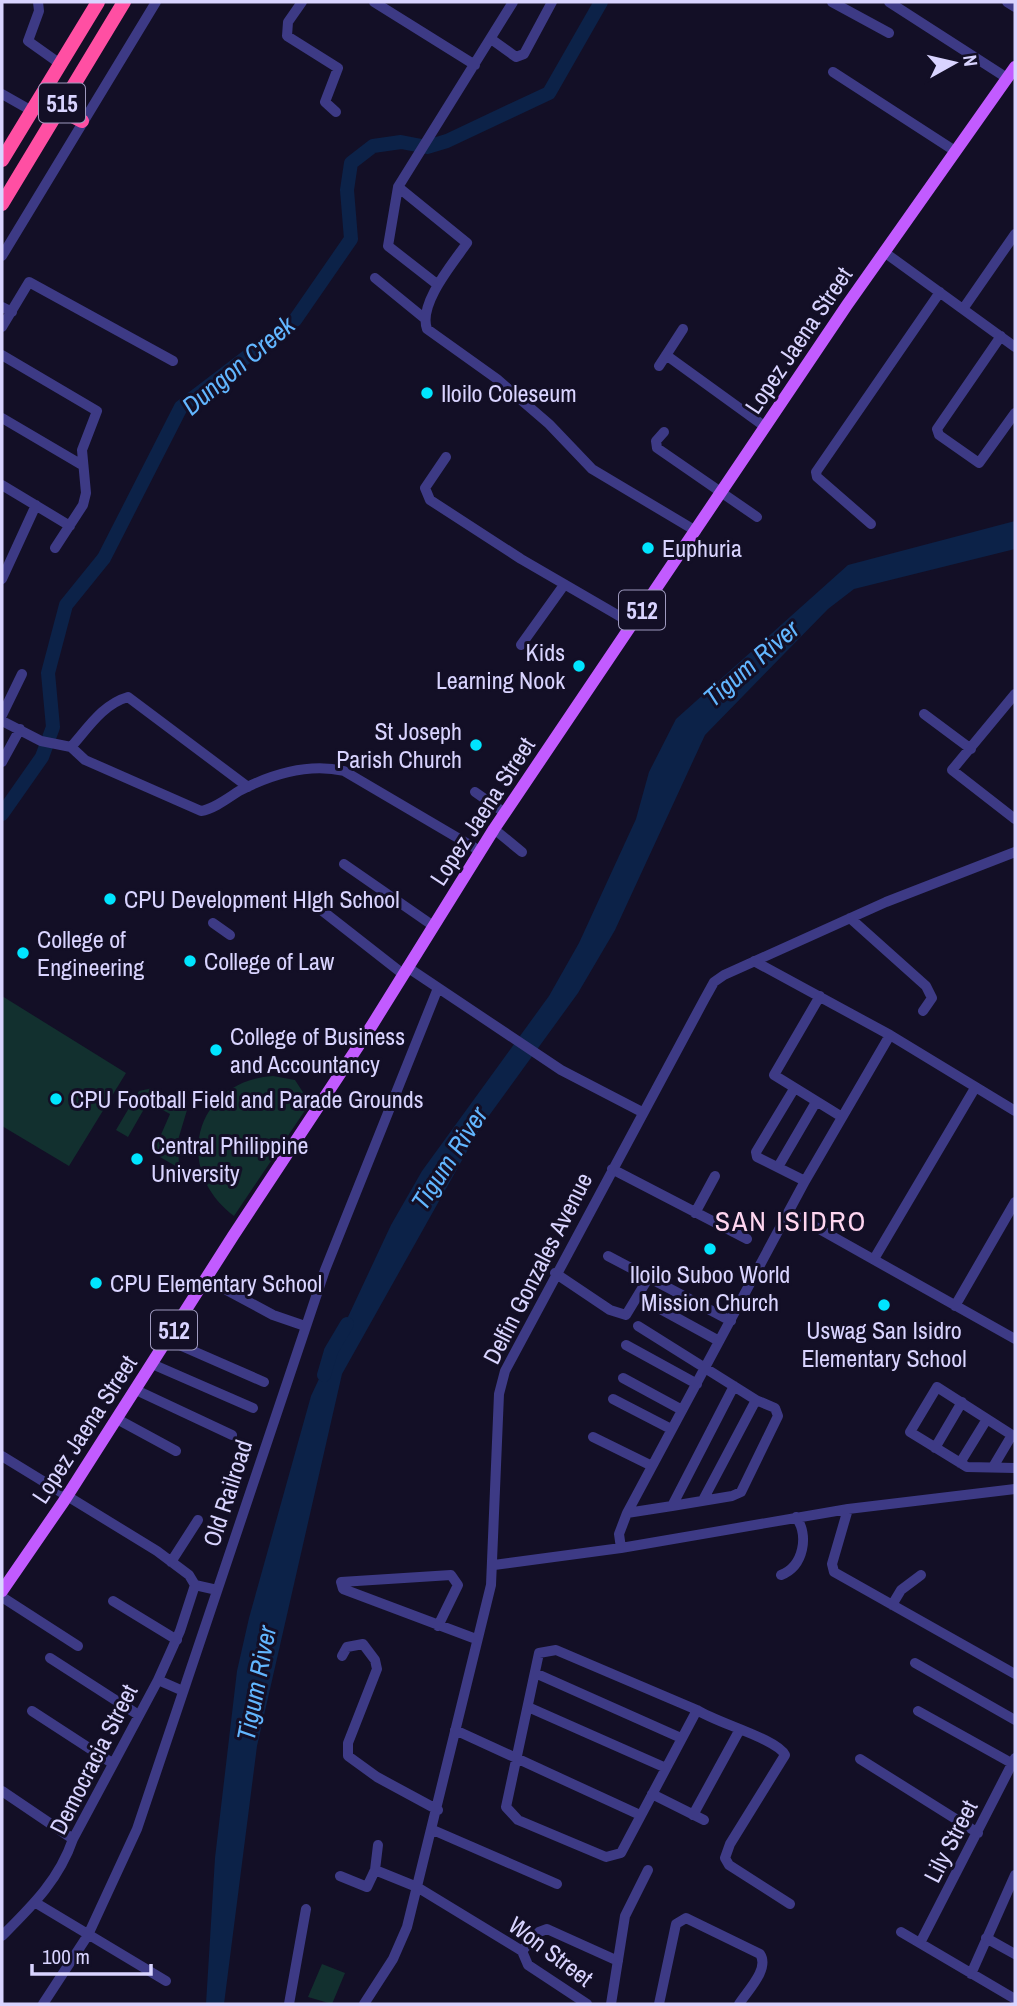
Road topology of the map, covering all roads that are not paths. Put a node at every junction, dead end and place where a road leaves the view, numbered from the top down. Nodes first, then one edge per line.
1 (38, 2) edge
2 (97, 2) edge
3 (124, 2) edge
4 (156, 2) edge
5 (303, 2) edge
6 (374, 2) edge
7 (552, 2) edge
8 (832, 2) edge
9 (889, 2) edge
10 (1007, 2) edge
11 (510, 3) edge
12 (1015, 7) edge
13 (889, 33) dead end
14 (75, 38) junction
15 (491, 39) junction
16 (93, 51) junction
17 (59, 63) junction
18 (475, 65) junction
19 (1015, 67) edge
20 (833, 72) dead end
21 (1007, 78) junction
22 (2, 94) edge
23 (59, 109) junction
24 (32, 111) junction
25 (336, 112) dead end
26 (82, 121) junction
27 (955, 151) junction
28 (2, 160) edge
29 (398, 187) junction
30 (2, 204) edge
31 (1015, 234) edge
32 (884, 252) junction
33 (2, 256) edge
34 (375, 278) dead end
35 (438, 285) junction
36 (940, 292) junction
37 (963, 309) junction
38 (5, 316) edge
39 (424, 318) junction
40 (683, 329) dead end
41 (1001, 337) junction
42 (1014, 342) edge
43 (2, 355) edge
44 (666, 355) junction
45 (173, 361) dead end
46 (659, 366) dead end
47 (1015, 413) edge
48 (2, 418) edge
49 (764, 426) junction
50 (664, 432) dead end
51 (446, 457) dead end
52 (82, 465) junction
53 (2, 485) edge
54 (722, 493) junction
55 (36, 505) junction
56 (757, 517) dead end
57 (871, 524) dead end
58 (70, 526) junction
59 (696, 531) junction
60 (55, 548) dead end
61 (2, 579) edge
62 (564, 585) junction
63 (632, 624) junction
64 (521, 645) dead end
65 (22, 674) dead end
66 (6, 694) edge
67 (1015, 694) edge
68 (925, 714) dead end
69 (2, 715) edge
70 (2, 721) edge
71 (20, 729) junction
72 (71, 747) junction
73 (971, 748) junction
74 (2, 762) edge
75 (248, 787) junction
76 (475, 792) dead end
77 (505, 813) junction
78 (1015, 819) edge
79 (494, 829) junction
80 (480, 851) junction
81 (522, 852) dead end
82 (1015, 852) edge
83 (344, 864) dead end
84 (320, 909) dead end
85 (850, 918) junction
86 (213, 923) dead end
87 (432, 925) junction
88 (230, 934) dead end
89 (754, 961) junction
90 (405, 971) junction
91 (438, 988) junction
92 (820, 996) junction
93 (923, 1011) dead end
94 (890, 1035) junction
95 (975, 1088) junction
96 (794, 1089) junction
97 (816, 1102) junction
98 (1015, 1111) edge
99 (642, 1112) junction
100 (842, 1117) junction
101 (778, 1167) junction
102 (612, 1169) junction
103 (715, 1176) dead end
104 (805, 1181) junction
105 (1015, 1202) edge
106 (789, 1212) junction
107 (695, 1213) junction
108 (747, 1239) dead end
109 (608, 1255) dead end
110 (874, 1259) junction
111 (555, 1273) junction
112 (649, 1277) junction
113 (206, 1279) junction
114 (655, 1306) dead end
115 (955, 1306) junction
116 (732, 1321) junction
117 (305, 1326) junction
118 (638, 1326) dead end
119 (1015, 1339) edge
120 (169, 1340) junction
121 (719, 1341) junction
122 (626, 1345) dead end
123 (152, 1364) junction
124 (706, 1367) junction
125 (624, 1378) dead end
126 (264, 1382) dead end
127 (696, 1384) junction
128 (734, 1386) junction
129 (136, 1390) junction
130 (613, 1399) dead end
131 (756, 1400) junction
132 (962, 1402) junction
133 (253, 1408) dead end
134 (682, 1410) junction
135 (117, 1419) junction
136 (986, 1419) junction
137 (671, 1429) junction
138 (232, 1435) dead end
139 (1013, 1436) edge
140 (593, 1437) dead end
141 (935, 1448) junction
142 (176, 1451) dead end
143 (2, 1456) edge
144 (960, 1463) junction
145 (652, 1466) junction
146 (993, 1467) junction
147 (1015, 1468) edge
148 (1015, 1489) edge
149 (67, 1497) junction
150 (703, 1500) junction
151 (672, 1506) junction
152 (848, 1508) junction
153 (627, 1513) junction
154 (796, 1517) junction
155 (198, 1520) dead end
156 (621, 1548) junction
157 (171, 1562) junction
158 (494, 1565) junction
159 (781, 1575) dead end
160 (920, 1575) dead end
161 (195, 1585) junction
162 (217, 1590) junction
163 (2, 1591) edge
164 (2, 1597) edge
165 (113, 1601) dead end
166 (892, 1605) junction
167 (438, 1626) junction
168 (476, 1639) junction
169 (177, 1640) junction
170 (78, 1646) dead end
171 (342, 1656) dead end
172 (50, 1658) dead end
173 (915, 1662) dead end
174 (535, 1673) junction
175 (1015, 1674) edge
176 (158, 1680) junction
177 (183, 1691) junction
178 (528, 1707) junction
179 (697, 1710) junction
180 (32, 1711) dead end
181 (918, 1711) dead end
182 (137, 1714) junction
183 (1015, 1720) edge
184 (455, 1730) junction
185 (739, 1731) junction
186 (681, 1738) junction
187 (517, 1759) junction
188 (860, 1759) dead end
189 (1014, 1762) edge
190 (112, 1763) junction
191 (666, 1768) junction
192 (2, 1791) edge
193 (652, 1794) junction
194 (438, 1810) junction
195 (640, 1815) junction
196 (693, 1815) junction
197 (704, 1821) dead end
198 (433, 1830) junction
199 (978, 1833) junction
200 (74, 1839) junction
201 (378, 1844) dead end
202 (374, 1870) junction
203 (648, 1870) dead end
204 (1015, 1875) edge
205 (340, 1876) dead end
206 (557, 1884) dead end
207 (418, 1887) junction
208 (36, 1903) junction
209 (790, 1905) dead end
210 (306, 1909) dead end
211 (901, 1932) dead end
212 (88, 1935) junction
213 (2, 1936) edge
214 (986, 1938) junction
215 (920, 1943) junction
216 (522, 1951) junction
217 (1015, 1954) edge
218 (618, 1961) junction
219 (971, 1974) junction
220 (166, 1981) dead end
221 (1015, 1999) edge
222 (43, 2004) edge
223 (289, 2004) edge
224 (364, 2004) edge
225 (587, 2004) edge
226 (611, 2004) edge
227 (659, 2004) edge
228 (739, 2004) edge

1 - 17 street
2 - 14 highway, 515
3 - 16 highway, 515
4 - 26 street
5 - 25 street
6 - 18 street
7 - 15 street
8 - 13 street
9 - 21 street
10 - 12 street
11 - 15 street
14 - 16 highway
14 - 17 highway, 515
15 - 18 street
16 - 23 highway, 515
17 - 24 highway, 515
18 - 29 street
19 - 21 main road, Lopez Jaena Street / 512
20 - 27 street
21 - 27 main road, Lopez Jaena Street / 512
22 - 24 street
23 - 26 highway
23 - 30 highway, 515
24 - 28 highway, 515
26 - 33 street
27 - 32 main road, Lopez Jaena Street / 512
29 - 35 street
29 - 35 street
31 - 37 street
32 - 36 street
32 - 49 main road, Lopez Jaena Street / 512
34 - 39 street
35 - 39 street
36 - 37 street
36 - 57 street
37 - 41 street
38 - 45 street
39 - 59 street
40 - 44 street
41 - 42 street
41 - 47 street
43 - 52 street
44 - 46 street
44 - 49 street
48 - 52 street
49 - 54 main road, Lopez Jaena Street / 512
50 - 54 street
51 - 62 street
52 - 58 street
53 - 55 street
54 - 56 street
54 - 59 main road, Lopez Jaena Street / 512
55 - 58 street
55 - 61 street
58 - 60 street
59 - 63 main road, Lopez Jaena Street / 512
62 - 63 street
62 - 64 street
63 - 77 main road, Lopez Jaena Street / 512
65 - 66 street
66 - 69 street
67 - 73 street
68 - 73 street
70 - 71 street
71 - 72 street
71 - 74 street
72 - 75 street
72 - 75 street
73 - 78 street
75 - 80 street
76 - 77 street
77 - 79 main road, Lopez Jaena Street / 512
79 - 80 main road, Lopez Jaena Street / 512
79 - 81 street
80 - 87 main road, Lopez Jaena Street / 512
82 - 85 street, Delfin Gonzales Avenue
83 - 87 street
84 - 90 street
85 - 89 street, Delfin Gonzales Avenue
85 - 93 street
86 - 88 street
87 - 90 main road, Lopez Jaena Street / 512
89 - 92 street
89 - 99 street, Delfin Gonzales Avenue
90 - 91 street
90 - 113 main road, Lopez Jaena Street / 512
91 - 99 street
91 - 117 street, Old Railroad
92 - 94 street
92 - 96 street
94 - 95 street
94 - 100 street
95 - 98 street
95 - 110 street
96 - 97 street
96 - 101 street
97 - 100 street
97 - 101 street
99 - 102 street, Delfin Gonzales Avenue
100 - 104 street
101 - 104 street
102 - 107 street
102 - 111 street, Delfin Gonzales Avenue
103 - 107 street
104 - 106 street
105 - 115 street
106 - 110 street
106 - 116 street
107 - 108 street
109 - 112 street
110 - 115 street
111 - 112 street
111 - 158 street, Delfin Gonzales Avenue
112 - 116 street
113 - 117 street
113 - 120 main road, Lopez Jaena Street / 512
114 - 121 street
115 - 119 street
116 - 121 street
117 - 162 street, Old Railroad
118 - 124 street
120 - 123 main road, Lopez Jaena Street / 512
120 - 126 street
121 - 124 street
122 - 127 street
123 - 129 main road, Lopez Jaena Street / 512
123 - 133 street
124 - 127 street
124 - 128 street
125 - 134 street
127 - 134 street
128 - 131 street
128 - 151 street
129 - 135 main road, Lopez Jaena Street / 512
129 - 138 street
130 - 137 street
131 - 150 street
131 - 150 street
132 - 136 street
132 - 141 street
132 - 141 street
134 - 137 street
135 - 142 street
135 - 149 main road, Lopez Jaena Street / 512
136 - 139 street
136 - 144 street
137 - 145 street
139 - 146 street
140 - 145 street
141 - 144 street
143 - 149 street
144 - 146 street
145 - 153 street
146 - 147 street
148 - 152 street
149 - 157 street
149 - 163 main road, Lopez Jaena Street / 512
150 - 151 street
151 - 153 street
152 - 154 street
152 - 166 street
153 - 156 street
154 - 156 street
154 - 159 street
155 - 157 street
156 - 158 street
157 - 161 street
158 - 168 street, Delfin Gonzales Avenue
160 - 166 street
161 - 162 street
161 - 169 street, Democracia Street
162 - 177 street, Old Railroad
164 - 170 street
165 - 169 street
166 - 175 street
167 - 167 street
167 - 168 street
168 - 184 street, Delfin Gonzales Avenue
169 - 176 street, Democracia Street
171 - 194 street
172 - 182 street
173 - 183 street
174 - 178 street
174 - 179 street
174 - 186 street
176 - 177 street
176 - 182 street, Democracia Street
177 - 212 street, Old Railroad
178 - 187 street
178 - 191 street
179 - 185 street
179 - 186 street
180 - 190 street
181 - 189 street
182 - 190 street, Democracia Street
184 - 187 street
184 - 194 street, Delfin Gonzales Avenue
185 - 196 street
185 - 209 street
186 - 191 street
187 - 195 street
187 - 195 street
188 - 199 street
189 - 199 street, Lily Street
190 - 200 street, Democracia Street
191 - 193 street
192 - 200 street
193 - 195 street
193 - 196 street
194 - 198 street, Delfin Gonzales Avenue
196 - 197 street
198 - 206 street
198 - 207 street, Delfin Gonzales Avenue
199 - 215 street, Lily Street
200 - 208 street, Democracia Street
201 - 202 street
202 - 205 street
202 - 207 street, Won Street
203 - 218 street
204 - 214 street
207 - 216 street, Won Street
207 - 224 street, Delfin Gonzales Avenue
208 - 212 street
208 - 213 street, Democracia Street
210 - 223 street
211 - 215 street
212 - 220 street
212 - 222 street, Old Railroad
214 - 217 street
214 - 219 street
215 - 219 street
216 - 218 street
216 - 225 street, Won Street
218 - 226 street
219 - 221 street
227 - 228 street

